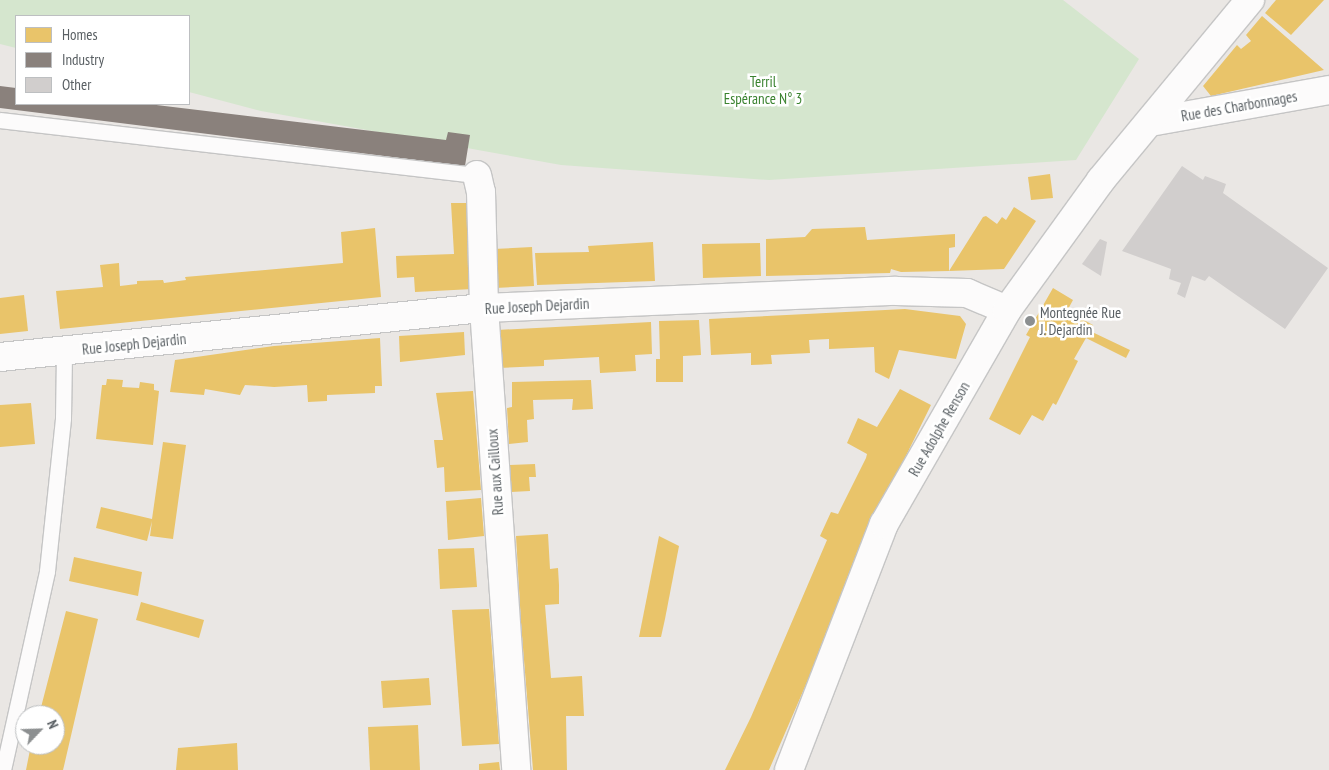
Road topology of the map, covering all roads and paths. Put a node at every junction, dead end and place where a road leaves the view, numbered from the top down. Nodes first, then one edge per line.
1 (1250, 0) edge
2 (1329, 90) edge
3 (0, 120) edge
4 (1150, 122) junction
5 (477, 175) joint
6 (484, 308) junction
7 (1008, 310) junction
8 (64, 352) junction
9 (0, 357) edge
10 (797, 767) edge
11 (2, 770) edge
12 (516, 770) edge

1 - 4 street, Rue Adolphe Renson
2 - 4 street, Rue des Charbonnages
3 - 5 lane
4 - 7 street, Rue Adolphe Renson
5 - 6 street, Rue aux Cailloux
6 - 7 street, Rue Joseph Dejardin
6 - 8 street, Rue Joseph Dejardin
6 - 12 street, Rue aux Cailloux
7 - 10 street, Rue Adolphe Renson
8 - 9 street, Rue Joseph Dejardin
8 - 11 lane, Rue Joseph Dejardin

